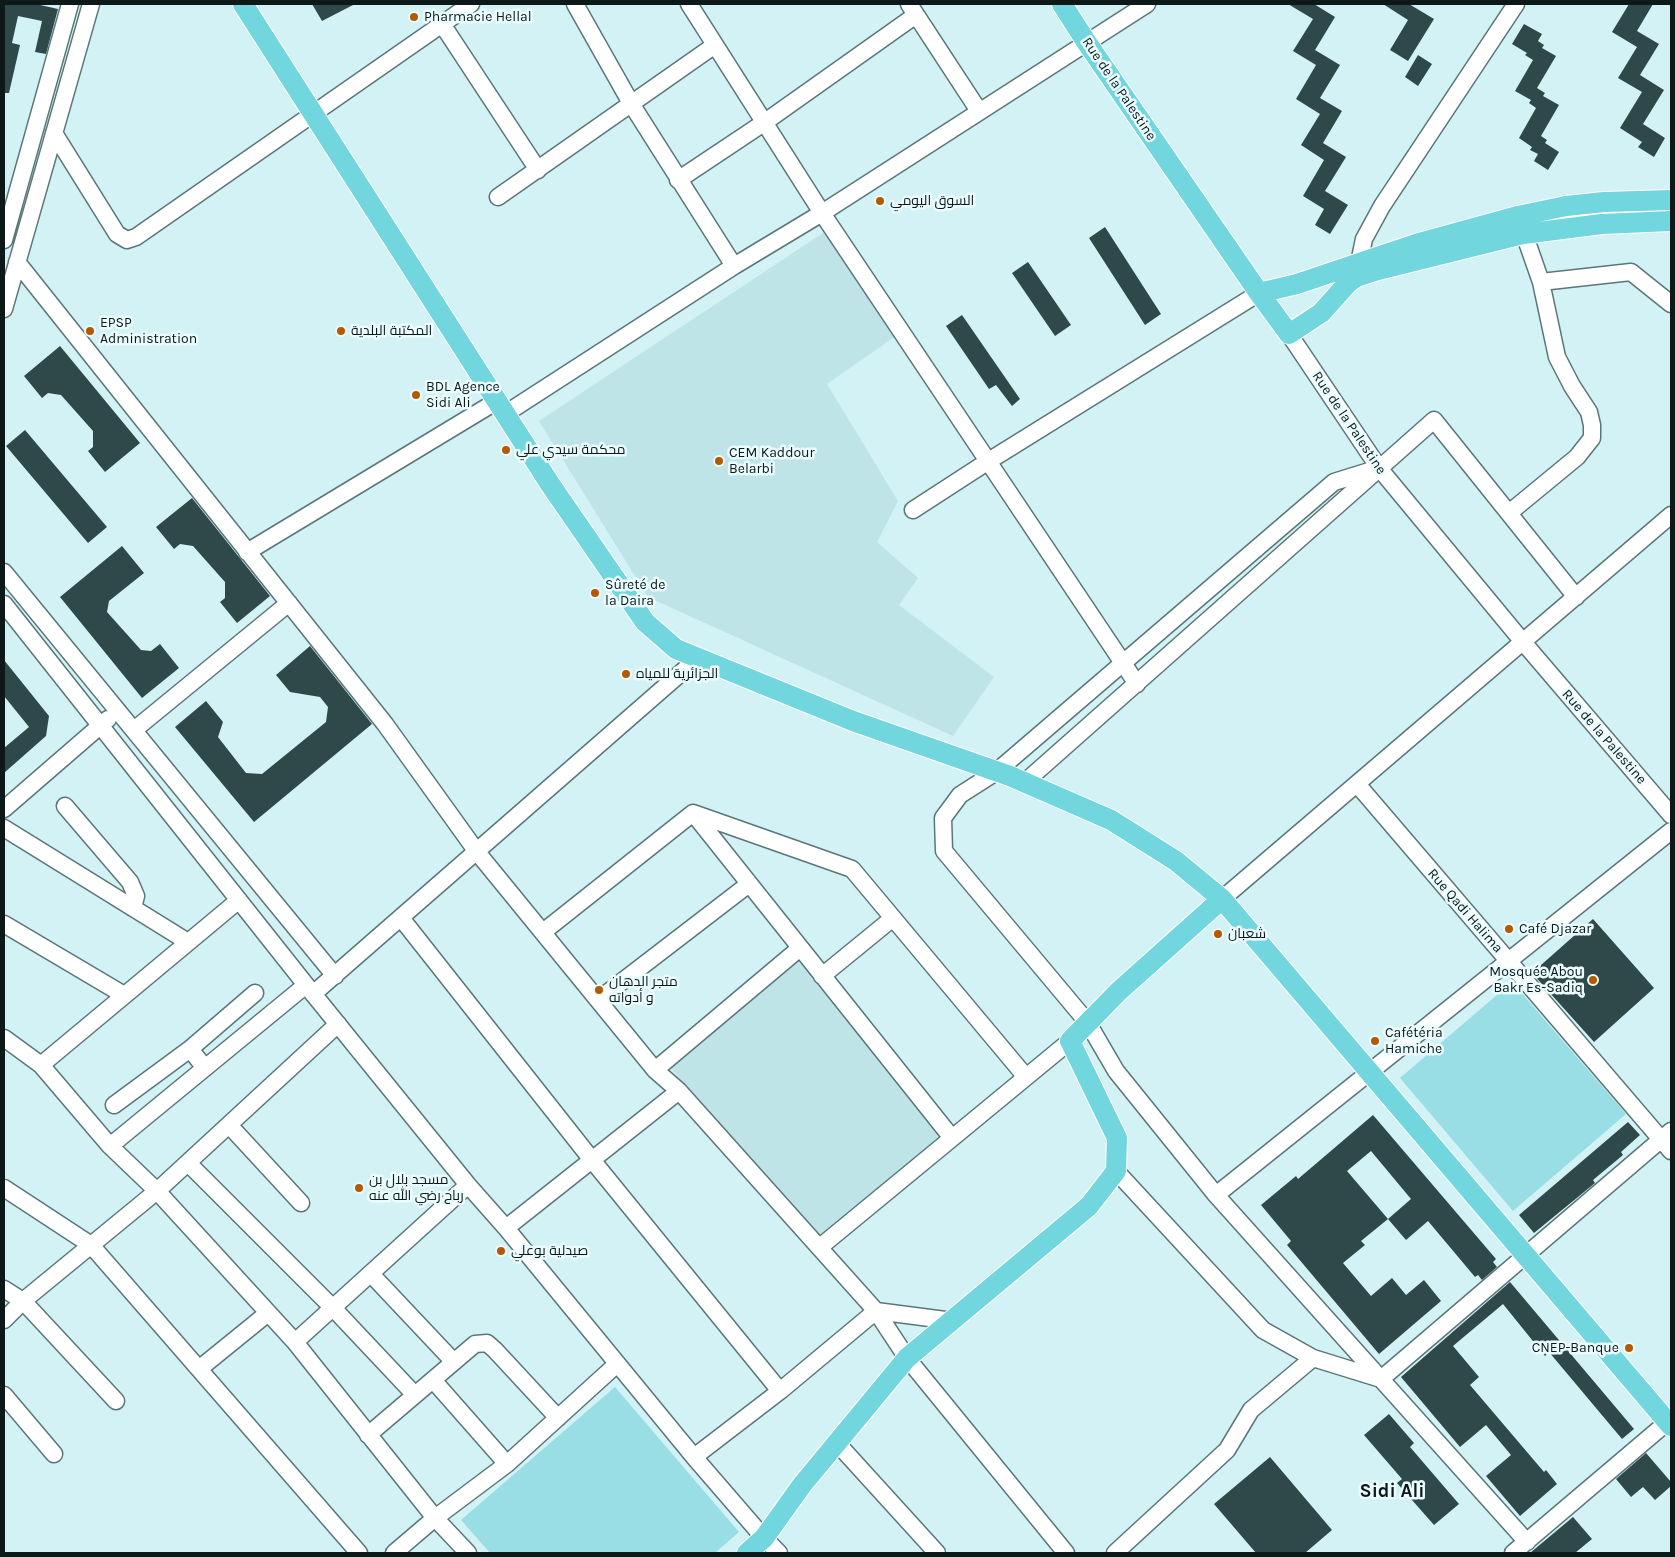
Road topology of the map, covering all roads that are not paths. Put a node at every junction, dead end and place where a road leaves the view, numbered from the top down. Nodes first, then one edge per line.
1 (70, 4) edge
2 (90, 4) edge
3 (244, 4) edge
4 (471, 4) edge
5 (574, 4) edge
6 (689, 4) edge
7 (1062, 4) edge
8 (1147, 4) edge
9 (1516, 4) edge
10 (912, 9) edge
11 (442, 24) junction
12 (1086, 43) junction
13 (716, 45) junction
14 (632, 105) junction
15 (979, 112) junction
16 (314, 113) junction
17 (765, 122) junction
18 (54, 133) junction
19 (538, 170) junction
20 (678, 180) junction
21 (498, 197) dead end
22 (1671, 200) edge
23 (822, 213) junction
24 (1671, 222) edge
25 (1521, 225) junction
26 (4, 240) edge
27 (17, 262) junction
28 (734, 266) junction
29 (1360, 269) junction
30 (1541, 282) junction
31 (1259, 293) junction
32 (1671, 304) edge
33 (4, 309) edge
34 (1289, 334) junction
35 (501, 407) junction
36 (987, 462) junction
37 (1379, 468) junction
38 (913, 510) dead end
39 (1509, 513) junction
40 (1671, 515) edge
41 (247, 552) junction
42 (4, 572) edge
43 (1576, 597) junction
44 (289, 603) junction
45 (4, 604) edge
46 (1523, 642) junction
47 (698, 658) junction
48 (1123, 663) junction
49 (1138, 684) junction
50 (118, 711) junction
51 (100, 725) junction
52 (134, 730) junction
53 (996, 772) junction
54 (1024, 782) junction
55 (1356, 784) junction
56 (65, 806) dead end
57 (4, 809) edge
58 (693, 813) junction
59 (1671, 815) edge
60 (4, 828) edge
61 (1671, 831) edge
62 (477, 852) junction
63 (749, 884) junction
64 (239, 900) junction
65 (1222, 900) junction
66 (133, 908) junction
67 (401, 918) junction
68 (893, 918) junction
69 (4, 924) edge
70 (543, 932) junction
71 (188, 942) junction
72 (800, 948) junction
73 (1509, 961) junction
74 (334, 976) junction
75 (822, 976) junction
76 (310, 989) junction
77 (254, 993) dead end
78 (124, 995) junction
79 (598, 1000) junction
80 (1088, 1023) junction
81 (338, 1024) junction
82 (4, 1038) edge
83 (1070, 1040) junction
84 (190, 1048) junction
85 (41, 1065) junction
86 (205, 1068) junction
87 (655, 1070) junction
88 (1370, 1072) junction
89 (1026, 1077) junction
90 (679, 1092) junction
91 (114, 1105) dead end
92 (229, 1125) junction
93 (952, 1138) junction
94 (1668, 1140) edge
95 (110, 1146) junction
96 (592, 1160) junction
97 (188, 1163) junction
98 (1116, 1170) junction
99 (468, 1184) junction
100 (4, 1188) edge
101 (157, 1191) junction
102 (1216, 1195) junction
103 (301, 1203) dead end
104 (506, 1228) junction
105 (91, 1245) junction
106 (820, 1247) junction
107 (1526, 1256) junction
108 (371, 1274) junction
109 (4, 1289) edge
110 (23, 1301) junction
111 (334, 1308) junction
112 (876, 1311) junction
113 (268, 1313) junction
114 (4, 1320) edge
115 (953, 1321) junction
116 (295, 1342) junction
117 (907, 1358) junction
118 (1313, 1358) junction
119 (454, 1362) junction
120 (617, 1364) junction
121 (199, 1370) junction
122 (1381, 1379) junction
123 (433, 1380) junction
124 (780, 1391) junction
125 (4, 1395) edge
126 (414, 1395) junction
127 (116, 1402) dead end
128 (558, 1418) junction
129 (1670, 1422) edge
130 (368, 1435) junction
131 (837, 1443) junction
132 (54, 1454) dead end
133 (694, 1457) junction
134 (507, 1464) junction
135 (435, 1518) junction
136 (764, 1538) junction
137 (1527, 1542) junction
138 (359, 1553) edge
139 (394, 1553) edge
140 (468, 1553) edge
141 (747, 1553) edge
142 (779, 1553) edge
143 (937, 1553) edge
144 (1066, 1553) edge
145 (1115, 1553) edge
146 (1513, 1553) edge

1 - 26 street
2 - 18 street
3 - 16 main road
4 - 11 street
5 - 14 street
6 - 13 street
7 - 12 main road, Rue de la Palestine
8 - 12 street
9 - 29 street
10 - 15 street
10 - 17 street
11 - 16 street
11 - 19 street
12 - 15 street
12 - 31 main road, Rue de la Palestine
13 - 14 street
13 - 17 street
14 - 19 street
14 - 20 street
15 - 23 street
16 - 18 street
16 - 35 main road
17 - 20 street
17 - 23 street
18 - 27 street
19 - 21 street
20 - 28 street
22 - 25 main road
23 - 28 street
23 - 36 street
24 - 25 main road
25 - 29 main road
25 - 30 street
27 - 33 street
27 - 41 street
28 - 35 street
29 - 31 main road
29 - 34 main road
30 - 32 street
30 - 39 street
31 - 34 main road, Rue de la Palestine
31 - 36 street
34 - 37 street, Rue de la Palestine
35 - 41 street
35 - 47 main road
36 - 38 street
36 - 48 street
37 - 39 street
37 - 46 street, Rue de la Palestine
37 - 48 street
37 - 49 street
39 - 43 street
40 - 43 street
41 - 44 street
42 - 50 street
43 - 46 street
44 - 52 street
44 - 62 street
45 - 51 street
46 - 55 street
46 - 59 street, Rue de la Palestine
47 - 53 main road
47 - 62 street
48 - 49 street
48 - 53 street
49 - 54 street
50 - 51 street
50 - 52 street
51 - 57 street
51 - 64 street
52 - 74 street
53 - 54 main road
53 - 80 street
54 - 65 main road
55 - 65 street
55 - 73 street, Rue Qadi Halima
56 - 66 street
58 - 63 street
58 - 68 street
58 - 70 street
60 - 66 street
61 - 73 street
62 - 67 street
62 - 70 street
63 - 72 street
63 - 79 street
64 - 71 street
64 - 76 street
65 - 80 main road
65 - 88 main road
66 - 71 street
67 - 74 street
67 - 96 street
68 - 75 street
68 - 89 street
69 - 78 street
70 - 79 street
71 - 78 street
72 - 75 street
72 - 87 street
73 - 88 street
73 - 94 street, Rue Qadi Halima
74 - 76 street
75 - 93 street
76 - 81 street
76 - 86 street
77 - 84 street
78 - 85 street
79 - 87 street
80 - 83 main road
80 - 102 street
81 - 92 street
81 - 99 street
82 - 85 street
83 - 89 street
83 - 98 main road
84 - 86 street
84 - 91 street
85 - 95 street
86 - 95 street
87 - 90 street
88 - 102 street
88 - 107 main road
89 - 93 street
90 - 96 street
90 - 106 street
92 - 97 street
92 - 103 street
93 - 106 street
94 - 107 street
95 - 101 street
96 - 104 street
96 - 124 street
97 - 101 street
97 - 111 street
98 - 115 main road
98 - 118 street
99 - 104 street
99 - 108 street
100 - 105 street
101 - 105 street
101 - 113 street
102 - 122 street
104 - 120 street
105 - 110 street
105 - 121 street
106 - 112 street
107 - 122 street
107 - 129 main road
108 - 111 street
108 - 119 street
109 - 110 street
110 - 114 street
110 - 127 street
111 - 116 street
111 - 126 street
112 - 115 street
112 - 117 street
112 - 124 street
113 - 116 street
113 - 121 street
115 - 117 main road
116 - 130 street
117 - 131 main road
117 - 144 street
118 - 122 street
118 - 145 street
119 - 123 street
119 - 128 street
120 - 128 street
120 - 133 street
121 - 138 street
122 - 137 street
123 - 126 street
123 - 134 street
124 - 133 street
125 - 132 street
126 - 130 street
128 - 134 street
129 - 137 street
130 - 135 street
131 - 136 main road
131 - 143 street
133 - 136 street
134 - 135 street
135 - 139 street
135 - 140 street
136 - 141 main road
136 - 142 street
137 - 146 street

